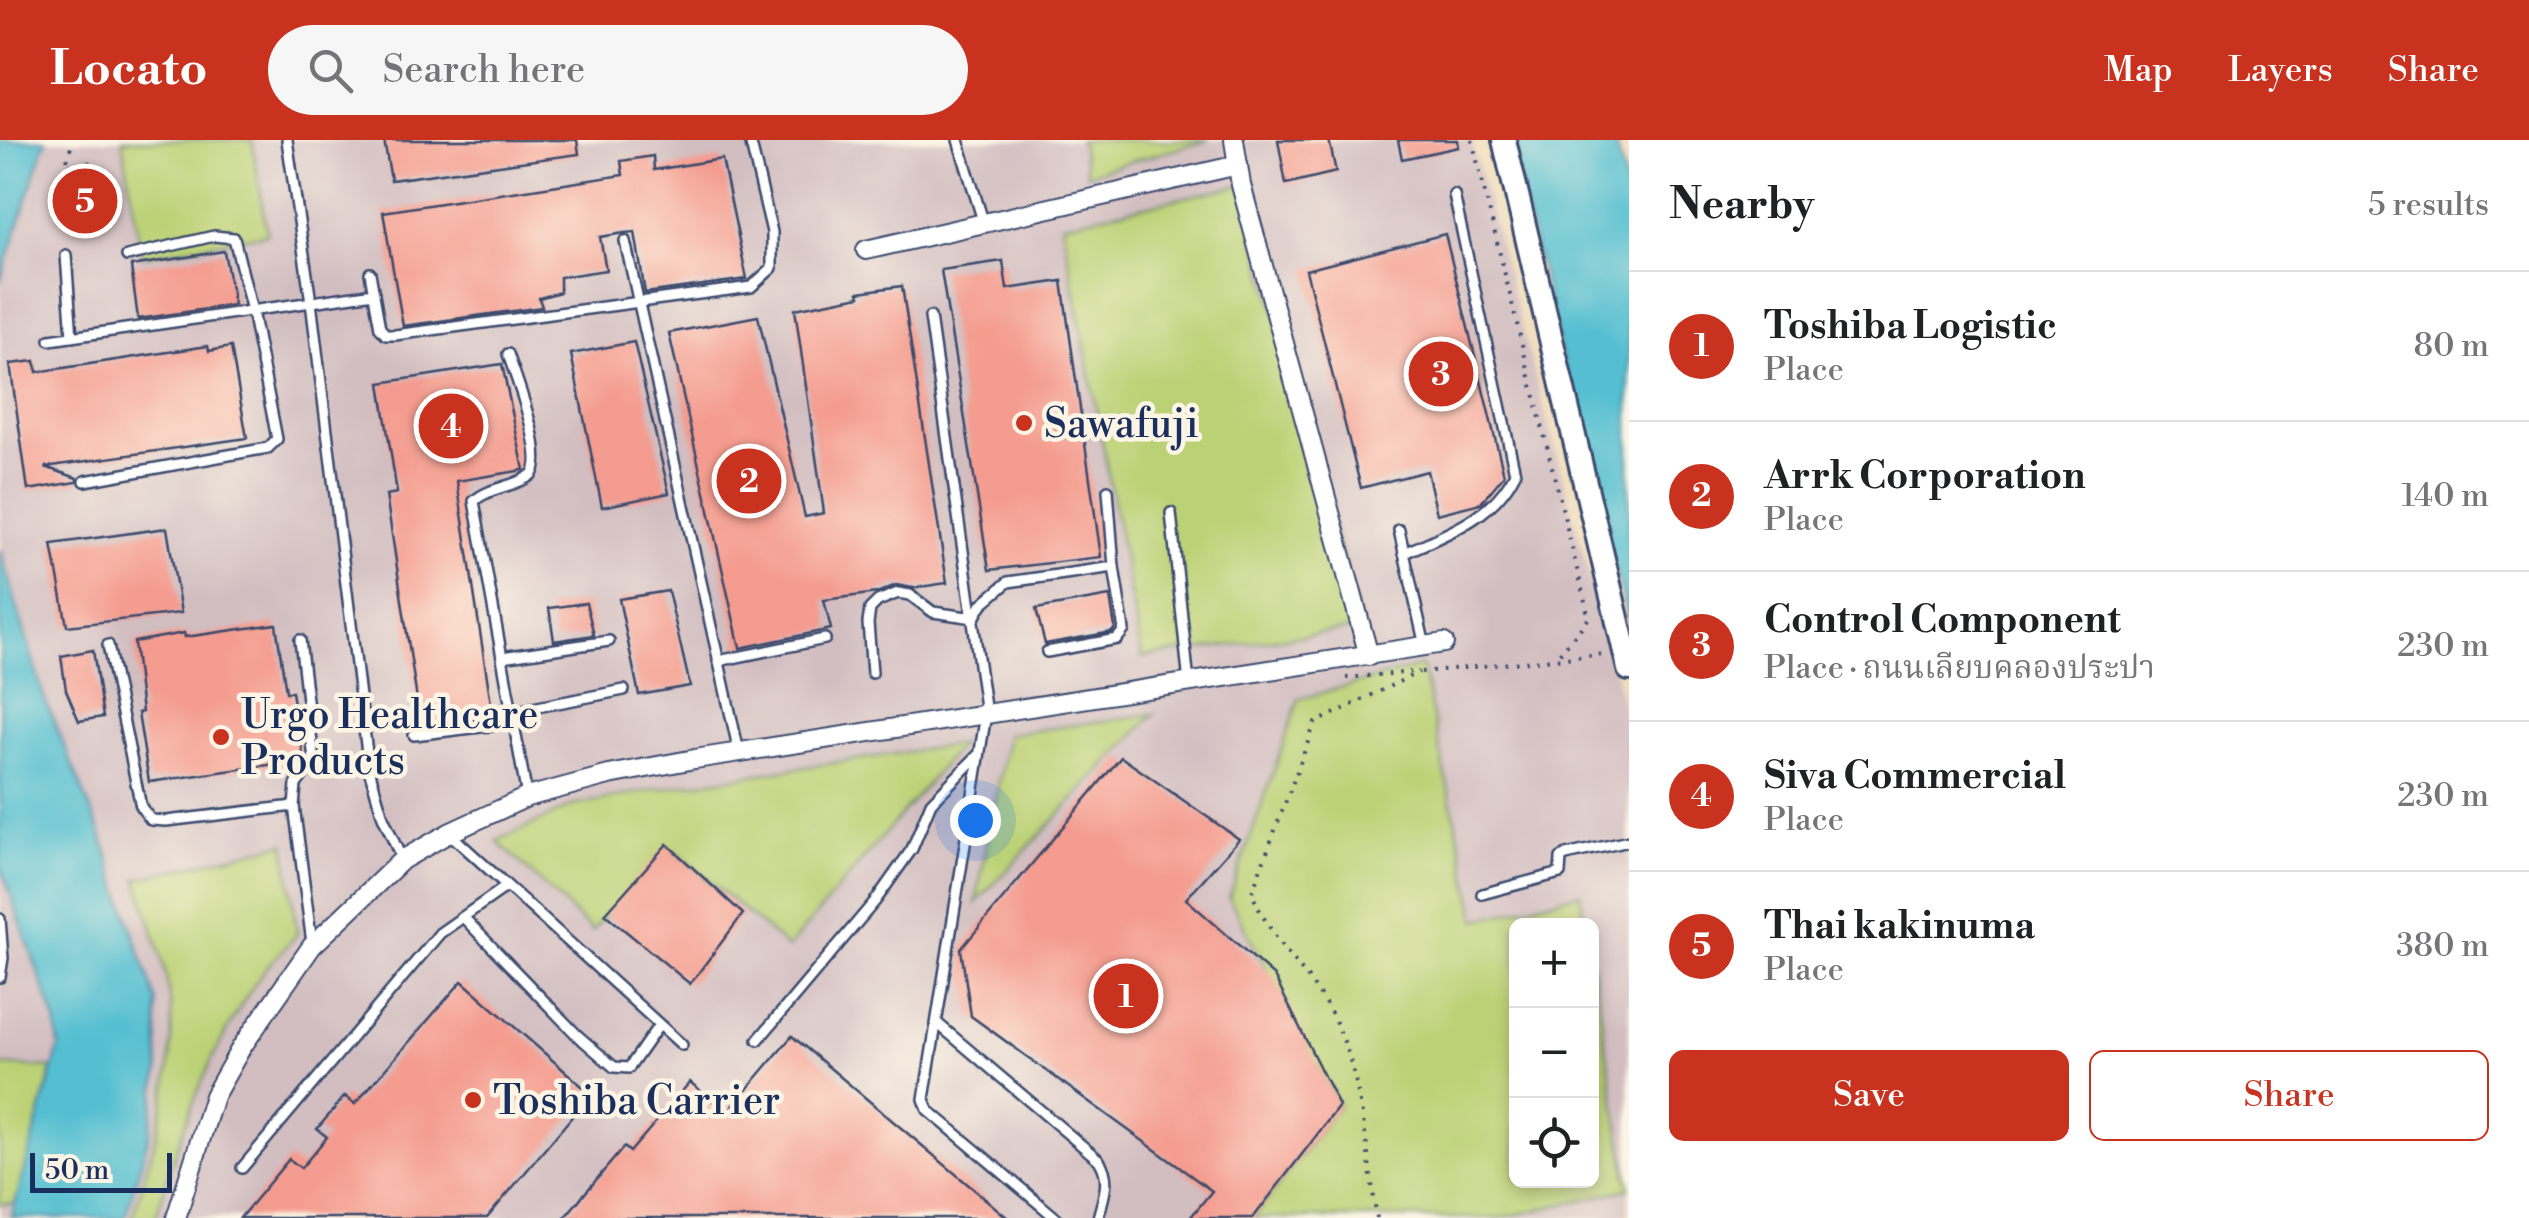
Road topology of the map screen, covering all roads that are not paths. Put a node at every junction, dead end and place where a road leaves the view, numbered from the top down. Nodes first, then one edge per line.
1 (287, 140) edge
2 (750, 140) edge
3 (958, 140) edge
4 (1234, 140) edge
5 (1504, 140) edge
6 (1238, 166) junction
7 (1454, 196) dead end
8 (984, 224) junction
9 (624, 241) dead end
10 (866, 250) dead end
11 (66, 255) dead end
12 (128, 256) dead end
13 (370, 274) dead end
14 (374, 293) junction
15 (311, 302) junction
16 (638, 302) junction
17 (252, 312) junction
18 (930, 317) dead end
19 (72, 337) junction
20 (50, 340) dead end
21 (508, 354) dead end
22 (84, 481) dead end
23 (1108, 490) dead end
24 (1171, 512) dead end
25 (1400, 530) dead end
26 (1404, 553) junction
27 (1114, 567) junction
28 (974, 618) junction
29 (825, 639) dead end
30 (300, 640) dead end
31 (609, 641) dead end
32 (1434, 644) joint
33 (108, 645) dead end
34 (1047, 652) dead end
35 (1369, 656) junction
36 (502, 658) junction
37 (718, 661) junction
38 (1627, 661) edge
39 (872, 673) dead end
40 (1188, 683) junction
41 (624, 690) dead end
42 (986, 714) junction
43 (513, 718) junction
44 (414, 735) dead end
45 (739, 752) junction
46 (978, 754) junction
47 (528, 797) junction
48 (294, 806) junction
49 (449, 833) junction
50 (1629, 840) edge
51 (402, 860) junction
52 (507, 886) junction
53 (1482, 894) dead end
54 (0, 919) edge
55 (465, 919) junction
56 (1, 938) edge
57 (312, 946) junction
58 (0, 977) edge
59 (937, 1024) junction
60 (659, 1025) junction
61 (758, 1040) dead end
62 (682, 1045) dead end
63 (242, 1168) dead end
64 (176, 1218) edge
65 (1056, 1218) edge
66 (1098, 1218) edge

1 - 15 lane
2 - 16 lane
3 - 8 lane
4 - 6 street
5 - 38 street
6 - 8 street
6 - 35 street
7 - 26 lane
8 - 10 street
9 - 16 lane
11 - 19 lane
12 - 17 lane
13 - 14 lane
14 - 15 lane
14 - 16 lane
15 - 17 lane
15 - 51 lane
16 - 37 lane
17 - 19 lane
17 - 22 lane
18 - 28 lane
19 - 20 lane
21 - 36 lane
23 - 27 lane
24 - 40 lane
25 - 26 lane
26 - 32 lane
27 - 28 lane
27 - 34 lane
28 - 39 lane
28 - 42 lane
29 - 37 lane
30 - 48 lane
31 - 36 lane
32 - 35 street
33 - 48 lane
35 - 40 street
36 - 43 lane
37 - 45 lane
40 - 42 street
41 - 43 lane
42 - 45 street
42 - 46 lane
43 - 44 lane
43 - 47 lane
45 - 47 street
46 - 59 lane
46 - 61 lane
47 - 49 street
48 - 57 lane
49 - 51 street
49 - 52 lane
50 - 53 lane
51 - 57 street
52 - 55 lane
52 - 60 lane
54 - 56 lane
55 - 60 lane
55 - 63 lane
56 - 58 lane
57 - 64 street
59 - 65 lane
59 - 66 lane
60 - 62 lane

